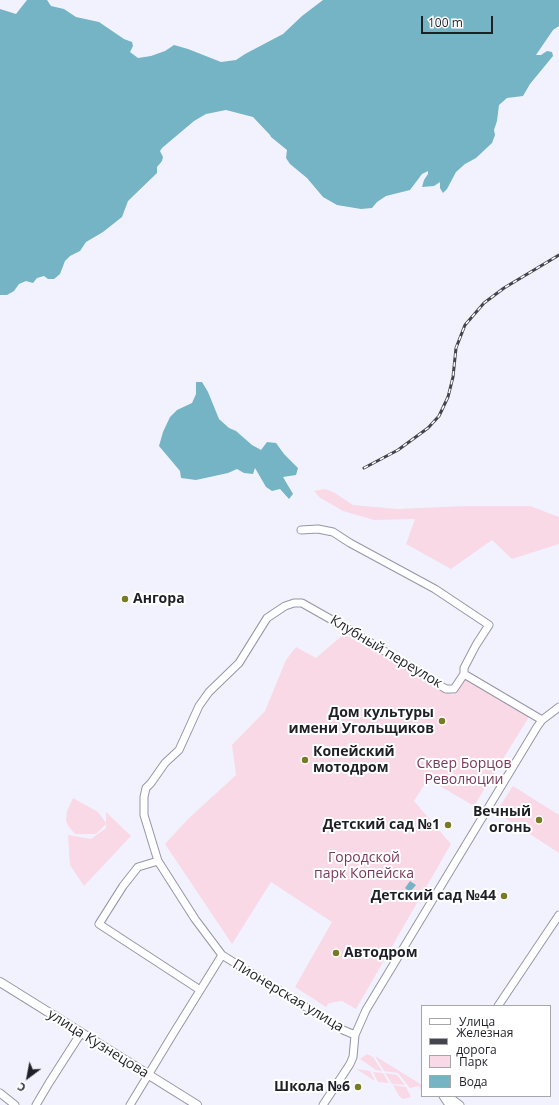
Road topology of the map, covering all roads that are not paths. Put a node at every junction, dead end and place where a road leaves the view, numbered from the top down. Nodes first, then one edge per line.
1 (301, 530) dead end
2 (464, 674) junction
3 (559, 707) edge
4 (542, 720) junction
5 (158, 861) junction
6 (559, 915) edge
7 (222, 955) junction
8 (0, 982) edge
9 (200, 990) junction
10 (499, 1005) edge
11 (81, 1033) junction
12 (355, 1035) junction
13 (148, 1075) junction
14 (0, 1093) edge
15 (444, 1097) edge
16 (449, 1097) edge
17 (15, 1105) edge
18 (36, 1105) edge
19 (130, 1105) edge
20 (197, 1105) edge
21 (323, 1105) edge
22 (451, 1105) edge
23 (460, 1105) edge

1 - 2 street, Клубный переулок
2 - 4 street
2 - 5 street, Клубный переулок
3 - 4 street
4 - 12 street
5 - 7 street
5 - 9 street
6 - 10 street
7 - 9 street
7 - 12 street, Пионерская улица
8 - 11 main road, улица Кузнецова
9 - 13 street
11 - 13 main road, улица Кузнецова
11 - 18 street
12 - 21 street
13 - 19 street
13 - 20 main road, улица Кузнецова
14 - 17 street
15 - 22 street
16 - 23 street

